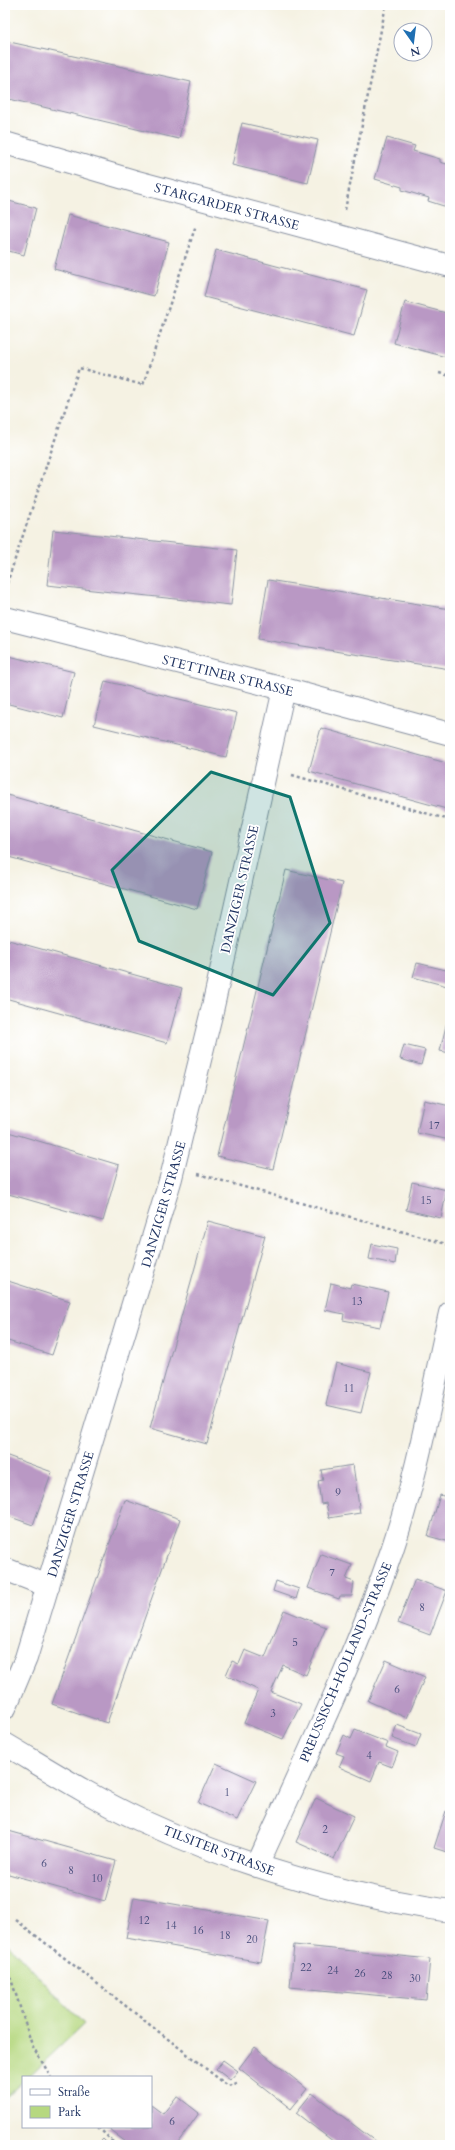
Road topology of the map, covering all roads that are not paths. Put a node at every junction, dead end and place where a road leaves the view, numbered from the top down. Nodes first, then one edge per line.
1 (5, 143) edge
2 (450, 266) edge
3 (5, 618) edge
4 (284, 689) junction
5 (450, 734) edge
6 (450, 1313) edge
7 (5, 1569) edge
8 (48, 1586) junction
9 (5, 1708) edge
10 (5, 1744) edge
11 (257, 1866) junction
12 (450, 1911) edge

1 - 2 street, STARGARDER STRASSE
3 - 4 street, STETTINER STRASSE
4 - 5 street, STETTINER STRASSE
4 - 8 street, DANZIGER STRASSE
6 - 11 street, PREUSSISCH-HOLLAND-STRASSE
7 - 8 street
8 - 9 street, DANZIGER STRASSE
10 - 11 street, TILSITER STRASSE
11 - 12 street, TILSITER STRASSE

